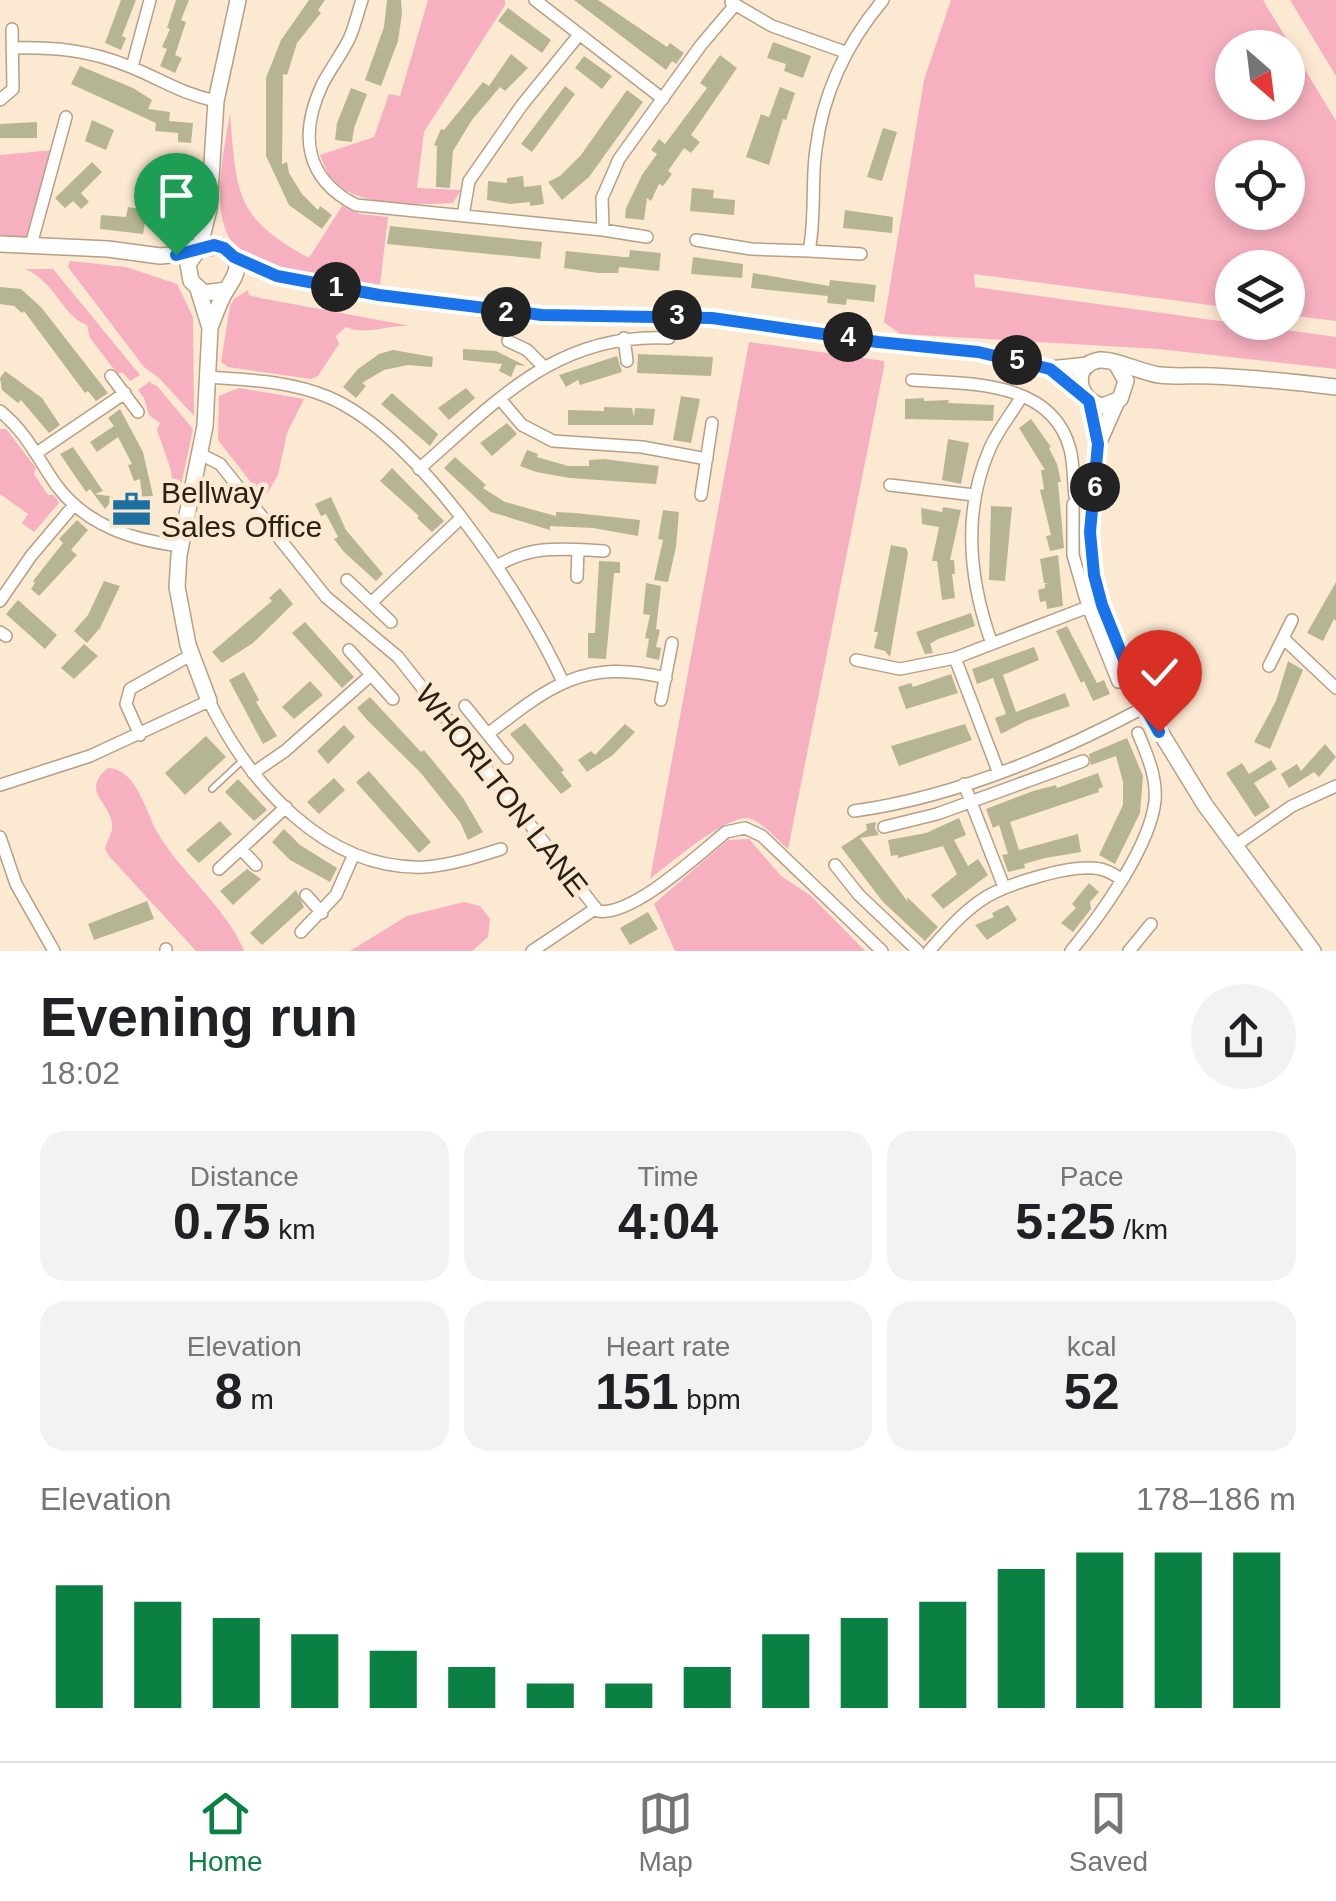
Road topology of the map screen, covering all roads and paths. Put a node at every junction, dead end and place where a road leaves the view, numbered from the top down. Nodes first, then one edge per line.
1 (150, 0) edge
2 (238, 0) edge
3 (362, 0) edge
4 (535, 0) edge
5 (883, 0) edge
6 (732, 2) edge
7 (12, 29) dead end
8 (578, 36) junction
9 (12, 48) junction
10 (845, 52) junction
11 (132, 67) junction
12 (663, 99) junction
13 (0, 100) edge
14 (216, 101) junction
15 (66, 118) dead end
16 (209, 208) junction
17 (463, 216) junction
18 (603, 230) junction
19 (646, 237) dead end
20 (696, 240) dead end
21 (0, 244) edge
22 (32, 245) junction
23 (809, 250) junction
24 (196, 251) junction
25 (230, 253) junction
26 (861, 254) dead end
27 (160, 256) junction
28 (277, 276) junction
29 (194, 284) junction
30 (229, 287) junction
31 (210, 328) junction
32 (624, 338) junction
33 (668, 338) dead end
34 (508, 341) dead end
35 (627, 361) dead end
36 (1088, 365) junction
37 (1117, 365) junction
38 (544, 367) junction
39 (1050, 369) junction
40 (111, 376) dead end
41 (1162, 376) junction
42 (208, 377) junction
43 (912, 380) dead end
44 (1336, 386) edge
45 (124, 393) junction
46 (1022, 396) junction
47 (1086, 398) junction
48 (1120, 398) junction
49 (500, 399) junction
50 (0, 412) edge
51 (138, 412) dead end
52 (712, 423) dead end
53 (1098, 444) junction
54 (38, 452) junction
55 (202, 455) junction
56 (707, 459) junction
57 (419, 469) junction
58 (890, 485) dead end
59 (701, 495) dead end
60 (974, 495) junction
61 (74, 505) junction
62 (461, 518) junction
63 (180, 546) junction
64 (578, 550) junction
65 (604, 551) dead end
66 (497, 566) junction
67 (577, 577) dead end
68 (347, 580) dead end
69 (0, 601) edge
70 (371, 602) junction
71 (1088, 607) junction
72 (1292, 620) dead end
73 (392, 622) dead end
74 (1283, 638) junction
75 (672, 643) dead end
76 (992, 644) junction
77 (349, 650) dead end
78 (191, 655) junction
79 (955, 658) junction
80 (856, 660) dead end
81 (1269, 666) dead end
82 (371, 675) junction
83 (666, 678) junction
84 (563, 682) junction
85 (1118, 682) dead end
86 (1336, 688) edge
87 (393, 699) dead end
88 (662, 700) dead end
89 (209, 701) junction
90 (465, 706) dead end
91 (1145, 707) junction
92 (1138, 733) dead end
93 (488, 734) junction
94 (140, 735) junction
95 (507, 758) dead end
96 (243, 760) junction
97 (1084, 761) dead end
98 (998, 771) junction
99 (254, 773) junction
100 (964, 784) junction
101 (0, 785) edge
102 (1336, 786) edge
103 (212, 789) dead end
104 (970, 802) junction
105 (286, 807) junction
106 (854, 811) dead end
107 (884, 827) dead end
108 (0, 836) edge
109 (1236, 846) junction
110 (241, 849) junction
111 (500, 849) dead end
112 (354, 854) junction
113 (256, 865) dead end
114 (836, 865) dead end
115 (219, 869) dead end
116 (1121, 879) junction
117 (1004, 887) junction
118 (306, 895) dead end
119 (595, 908) junction
120 (322, 912) junction
121 (1151, 924) dead end
122 (302, 932) dead end
123 (1133, 946) edge
124 (1310, 950) edge
125 (54, 951) edge
126 (532, 951) edge
127 (882, 951) edge
128 (918, 951) edge
129 (929, 951) edge
130 (1071, 951) edge
131 (1148, 951) edge

1 - 11 street
2 - 14 main road
3 - 17 street
4 - 8 street
5 - 10 street
6 - 10 street
6 - 12 street
7 - 9 street
8 - 12 street
8 - 17 street
9 - 11 street
9 - 13 street
10 - 23 street
11 - 14 street
12 - 18 street
14 - 16 main road
15 - 22 street
16 - 24 main road
16 - 25 main road
17 - 18 street
18 - 19 street
20 - 23 street
21 - 22 main road
22 - 27 main road
23 - 26 street
24 - 25 main road
24 - 27 main road
24 - 29 main road
25 - 28 main road
25 - 30 main road
27 - 29 main road
28 - 30 main road
28 - 39 main road
29 - 30 main road
29 - 31 main road
30 - 31 main road
31 - 42 main road
32 - 33 street
32 - 35 street
32 - 38 street
34 - 38 street
36 - 37 main road
36 - 39 main road
36 - 47 main road
37 - 41 main road
37 - 48 main road
38 - 49 street
39 - 47 main road
40 - 45 street
41 - 44 main road
41 - 48 main road
42 - 55 main road
42 - 57 street
43 - 46 street
45 - 51 street
45 - 54 street
46 - 60 street
46 - 71 street
47 - 48 main road
47 - 53 main road
48 - 53 main road
49 - 56 street
49 - 57 street
50 - 54 street
52 - 56 street
53 - 91 street
54 - 61 street
55 - 63 main road
55 - 119 street, WHORLTON LANE
56 - 59 street
57 - 62 street
58 - 60 street
60 - 76 street
61 - 63 street
61 - 69 street
62 - 66 street
62 - 70 street
63 - 78 main road
64 - 65 street
64 - 66 street
64 - 67 street
66 - 84 street
68 - 70 street
70 - 73 street
71 - 76 street
71 - 85 street
72 - 74 street
74 - 81 street
74 - 86 street
75 - 83 street
76 - 79 street
77 - 82 street
78 - 89 main road
78 - 94 street
79 - 80 street
79 - 98 street
82 - 87 street
82 - 99 street
83 - 84 street
83 - 88 street
84 - 93 street
89 - 94 street
89 - 96 street
90 - 93 street
91 - 98 street
91 - 109 main road
92 - 116 street
93 - 95 street
94 - 101 street
96 - 99 street
96 - 103 lane
97 - 104 street
98 - 100 street
99 - 105 street
100 - 104 street
100 - 106 street
102 - 109 street
104 - 107 street
104 - 117 street
105 - 110 street
105 - 112 street
108 - 125 street
109 - 124 main road
110 - 113 street
110 - 115 street
111 - 112 street
112 - 120 street
114 - 128 street
116 - 117 street
116 - 130 street
117 - 129 street
118 - 120 street
119 - 126 street
119 - 127 street, WHORLTON LANE
120 - 122 street
121 - 123 street
123 - 131 street

